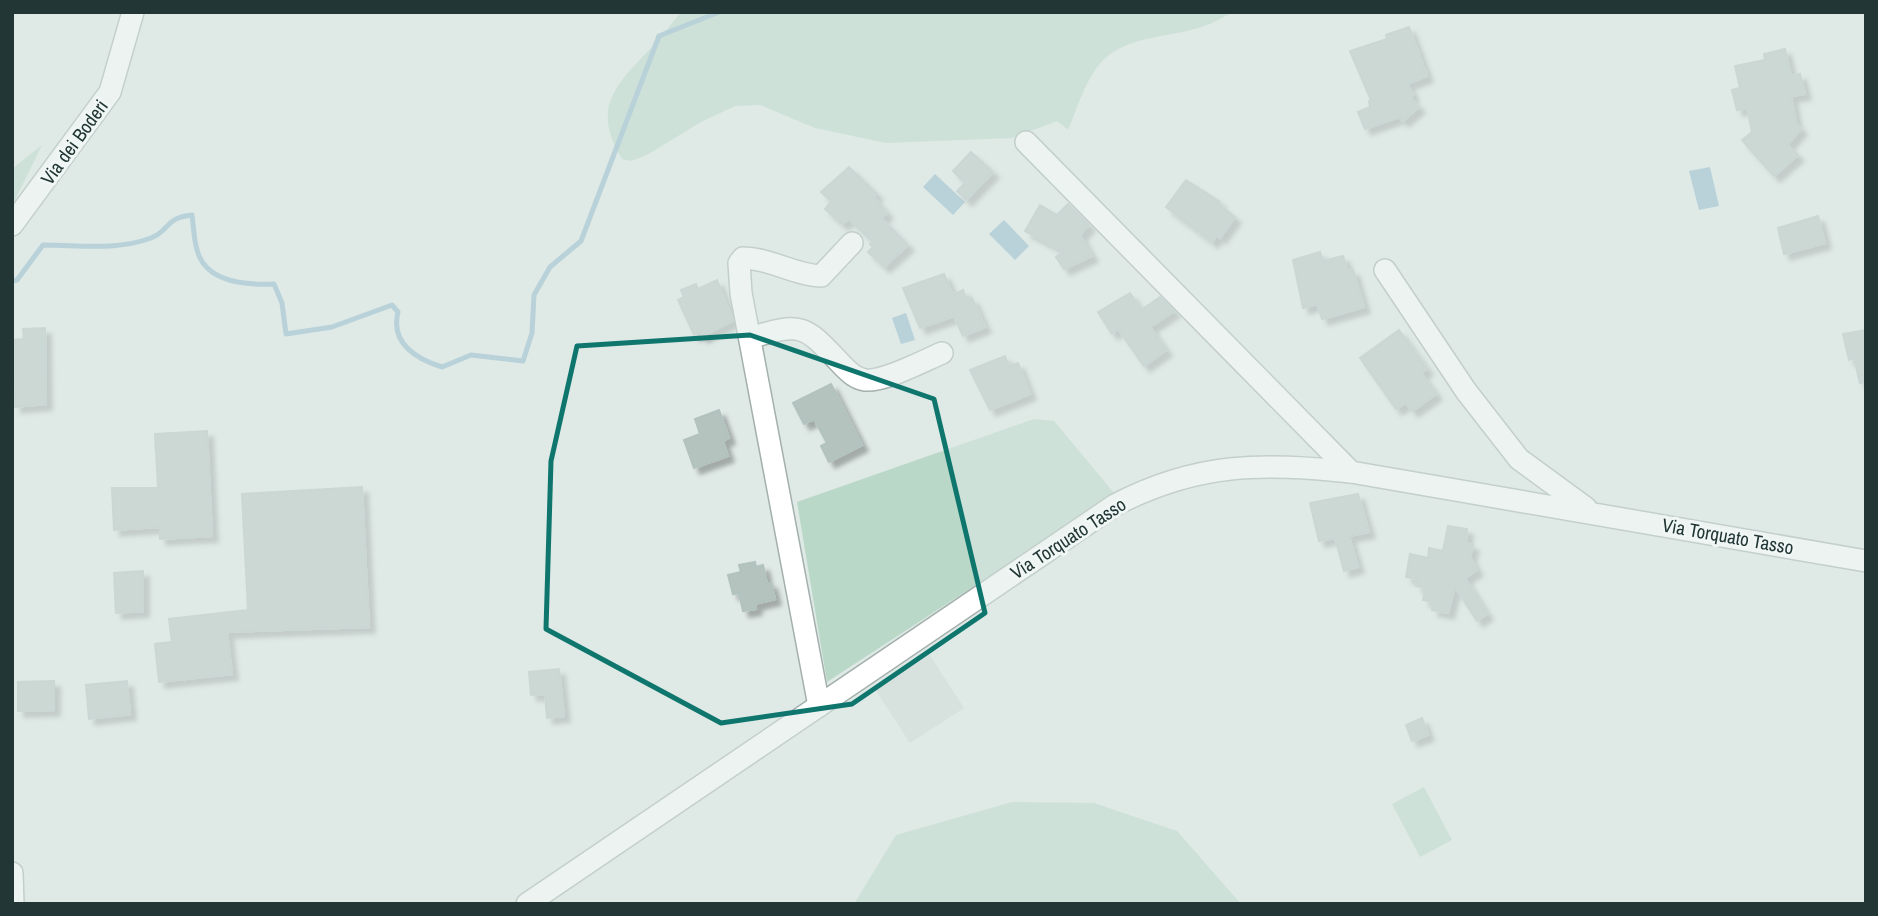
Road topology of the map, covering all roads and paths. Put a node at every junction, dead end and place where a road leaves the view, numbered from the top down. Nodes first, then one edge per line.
1 (133, 12) edge
2 (1026, 142) dead end
3 (12, 225) edge
4 (852, 243) dead end
5 (1385, 271) dead end
6 (750, 338) junction
7 (942, 353) dead end
8 (1351, 472) junction
9 (1591, 512) junction
10 (1866, 561) edge
11 (819, 706) junction
12 (12, 873) edge
13 (13, 904) edge
14 (527, 904) edge

1 - 3 street, Via dei Boderi
2 - 8 street
4 - 6 street
5 - 9 street, Via Torquato Tasso
6 - 7 street
6 - 11 street
8 - 9 street, Via Torquato Tasso
8 - 11 street, Via Torquato Tasso
9 - 10 street, Via Torquato Tasso
11 - 14 street, Via Torquato Tasso
12 - 13 street

